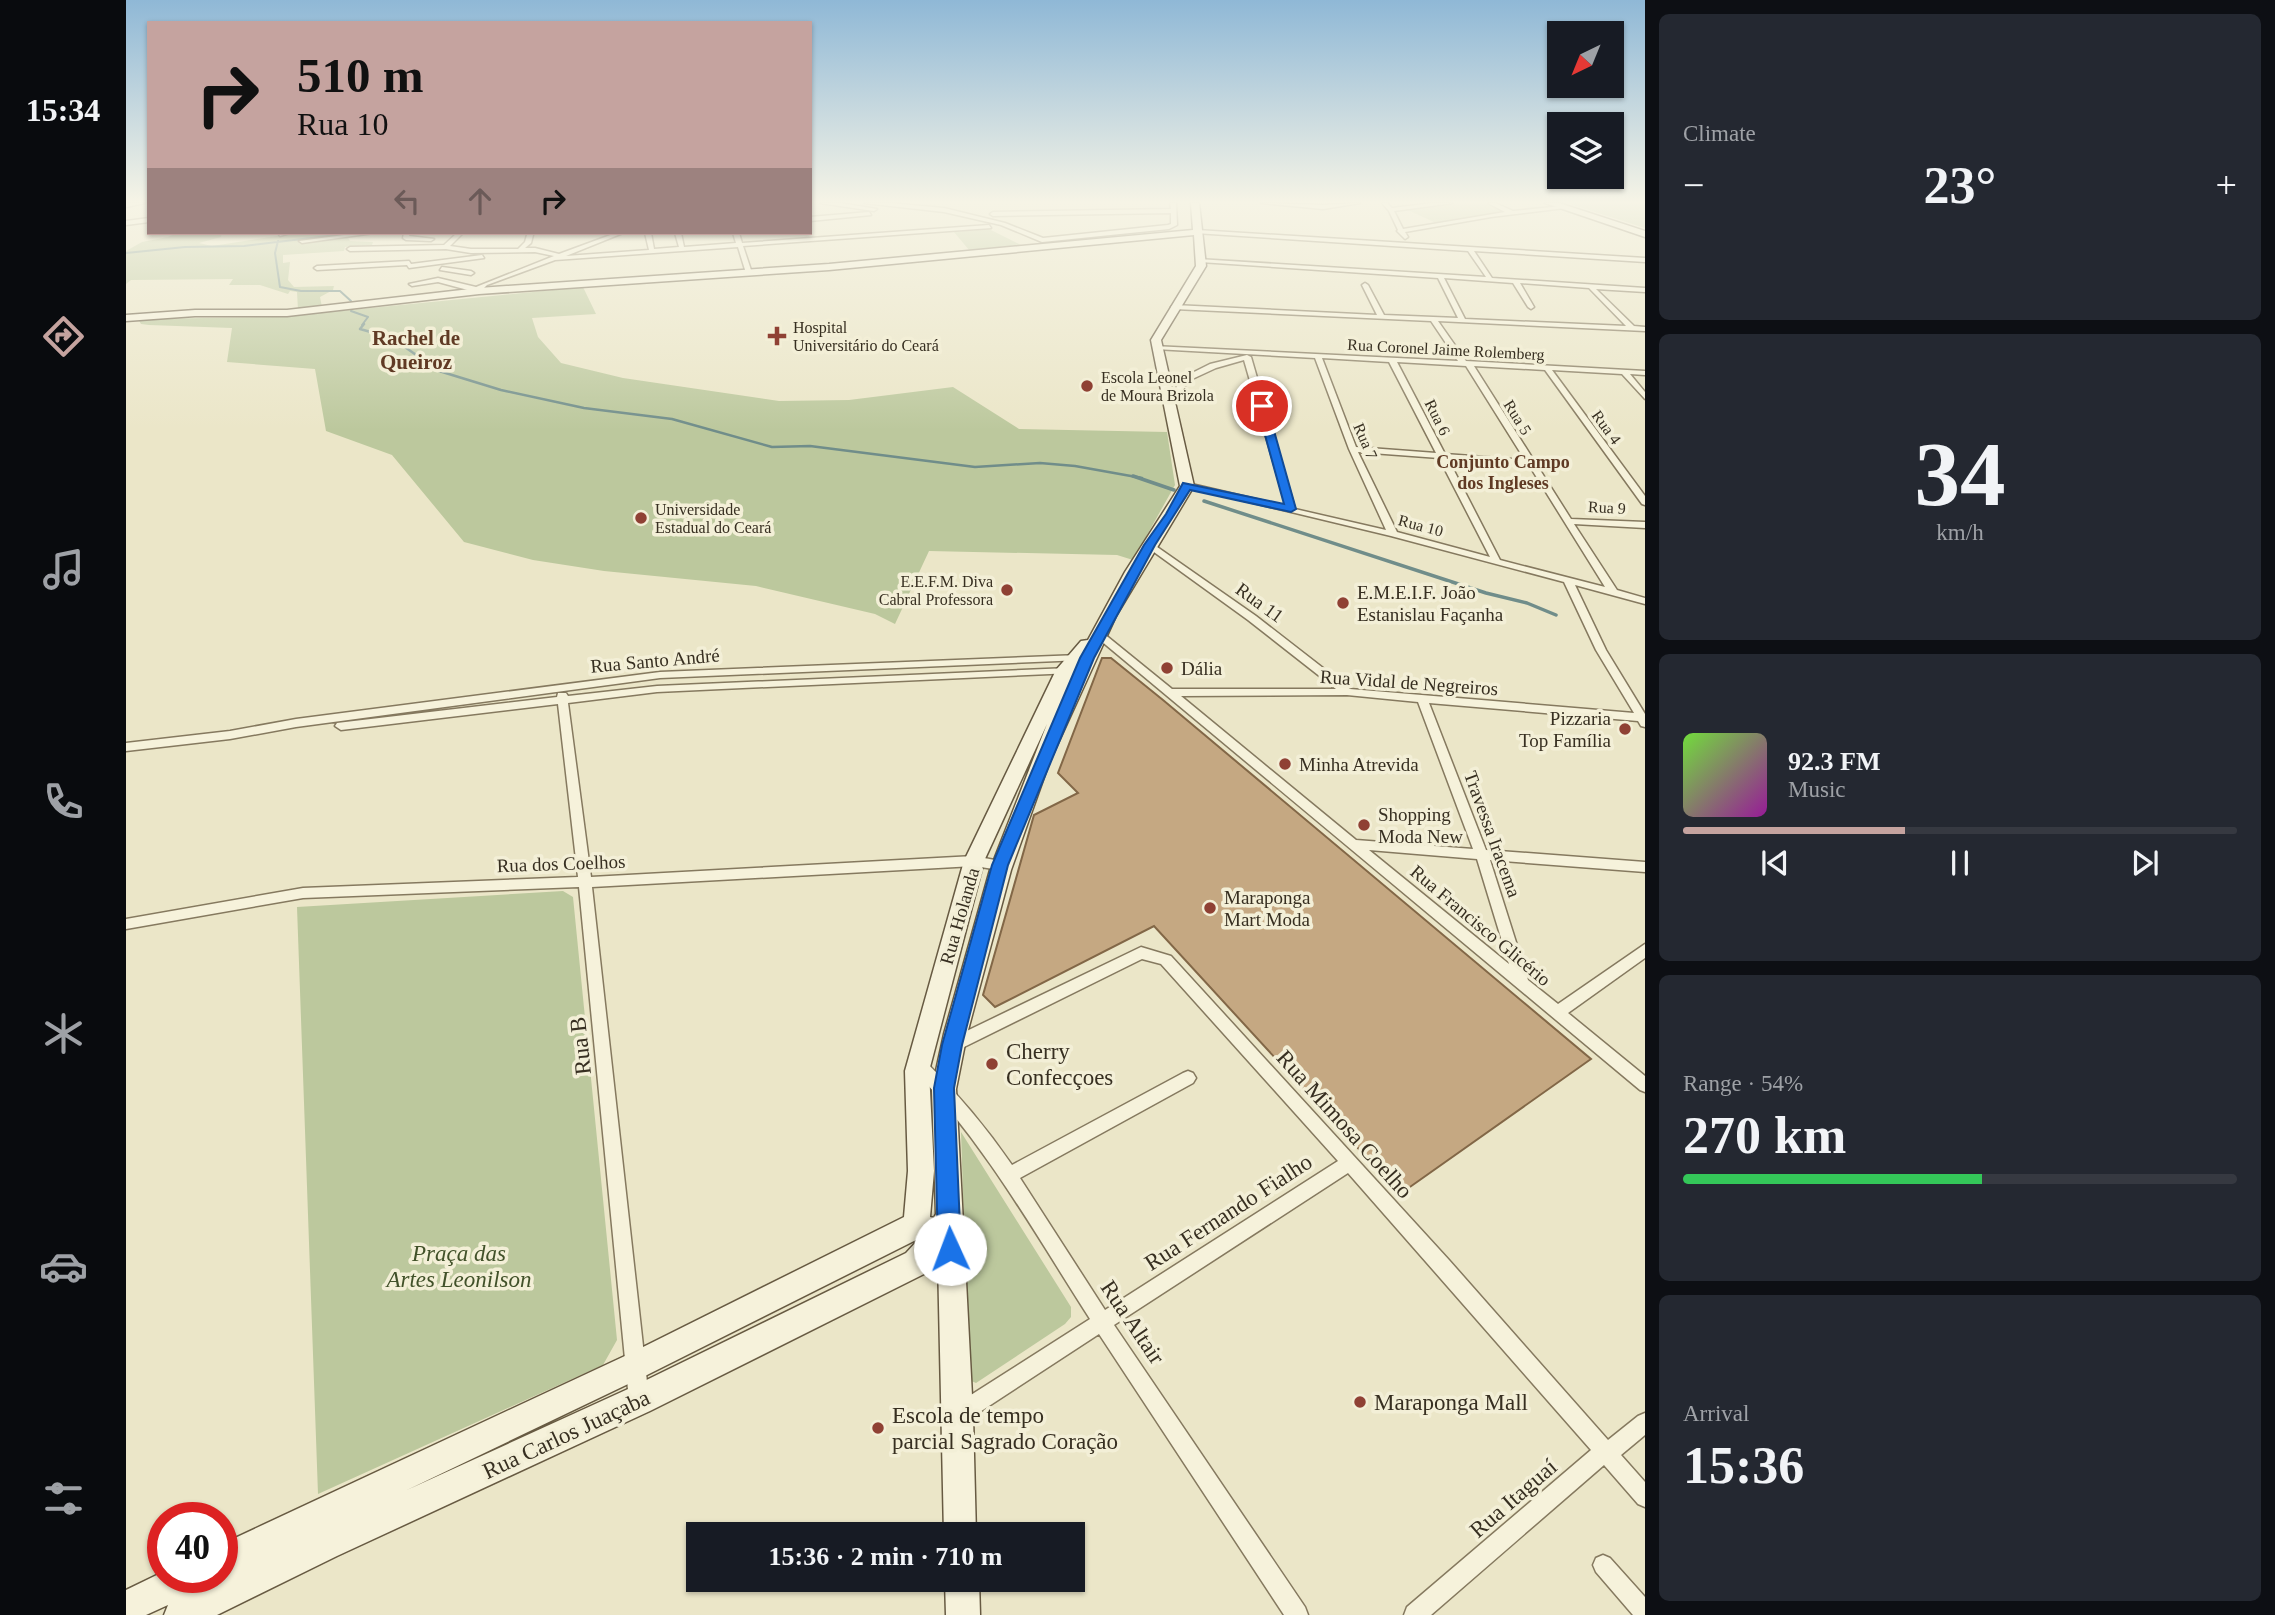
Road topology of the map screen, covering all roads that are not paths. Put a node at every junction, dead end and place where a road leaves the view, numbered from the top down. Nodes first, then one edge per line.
1 (411, 278) edge
2 (506, 278) edge
3 (663, 278) edge
4 (1196, 278) edge
5 (1441, 278) edge
6 (1479, 278) edge
7 (1490, 279) joint
8 (1515, 281) junction
9 (412, 284) junction
10 (1365, 285) dead end
11 (1590, 286) junction
12 (1645, 289) edge
13 (478, 290) junction
14 (414, 298) junction
15 (1174, 307) junction
16 (1531, 307) dead end
17 (1382, 317) junction
18 (126, 318) edge
19 (1434, 320) junction
20 (1463, 321) junction
21 (1632, 328) junction
22 (1645, 329) edge
23 (1155, 347) junction
24 (1247, 355) junction
25 (1318, 356) junction
26 (1392, 359) junction
27 (1467, 364) junction
28 (1547, 368) junction
29 (1624, 372) junction
30 (1645, 373) edge
31 (1645, 397) edge
32 (1169, 406) junction
33 (1353, 449) junction
34 (1442, 457) junction
35 (1530, 463) junction
36 (1187, 486) junction
37 (1645, 502) edge
38 (1291, 509) junction
39 (1567, 521) junction
40 (1645, 526) edge
41 (1394, 534) junction
42 (1150, 545) junction
43 (1497, 562) junction
44 (1568, 581) junction
45 (1612, 591) junction
46 (1645, 601) edge
47 (1099, 635) junction
48 (1076, 665) junction
49 (1347, 692) junction
50 (1171, 693) junction
51 (562, 694) junction
52 (1422, 699) junction
53 (1644, 720) edge
54 (126, 747) edge
55 (1352, 844) junction
56 (1482, 855) junction
57 (974, 861) junction
58 (1000, 865) junction
59 (1645, 867) edge
60 (585, 882) junction
61 (126, 924) edge
62 (1645, 950) edge
63 (1522, 984) junction
64 (1558, 1013) junction
65 (952, 1045) junction
66 (918, 1064) junction
67 (1188, 1078) dead end
68 (1645, 1085) edge
69 (944, 1088) junction
70 (1348, 1164) junction
71 (1009, 1175) junction
72 (938, 1232) junction
73 (1102, 1322) junction
74 (637, 1365) junction
75 (639, 1401) junction
76 (958, 1415) junction
77 (1645, 1423) edge
78 (1606, 1455) junction
79 (1645, 1497) edge
80 (960, 1522) edge
81 (238, 1553) edge
82 (1603, 1564) dead end
83 (962, 1592) edge
84 (156, 1593) edge
85 (126, 1607) edge
86 (1645, 1613) edge
87 (181, 1615) edge
88 (963, 1615) edge
89 (1297, 1615) edge
90 (1415, 1615) edge

1 - 9 street
2 - 13 street
3 - 13 street
4 - 15 street
5 - 20 street
6 - 7 street
7 - 8 street
8 - 11 street
8 - 16 street
9 - 13 street
9 - 14 street
10 - 17 street
11 - 12 street
11 - 21 street
13 - 14 street
14 - 18 street
15 - 17 street
15 - 23 street
17 - 19 street
19 - 20 street
19 - 27 street, Rua 5
20 - 21 street
21 - 22 street
23 - 24 street, Rua Coronel Jaime Rolemberg
23 - 32 street
24 - 25 street, Rua Coronel Jaime Rolemberg
24 - 32 street, Rua Coronel Jaime Rolemberg
24 - 38 street
25 - 26 street, Rua Coronel Jaime Rolemberg
25 - 33 street, Rua 7
26 - 27 street, Rua Coronel Jaime Rolemberg
26 - 34 street, Rua 6
27 - 28 street, Rua Coronel Jaime Rolemberg
27 - 35 street, Rua 5
28 - 29 street, Rua Coronel Jaime Rolemberg
28 - 37 street, Rua 4
29 - 30 street, Rua Coronel Jaime Rolemberg
29 - 31 street
32 - 36 street
33 - 34 street
33 - 41 street, Rua 7
34 - 35 street
34 - 43 street, Rua 6
35 - 39 street, Rua 5
36 - 38 street, Rua 10
36 - 42 street, Rua Holanda
38 - 41 street, Rua 10
39 - 40 street, Rua 9
39 - 45 street, Rua 5
41 - 43 street, Rua 10
42 - 47 street, Rua Holanda
42 - 49 street, Rua 11
43 - 44 street, Rua 10
44 - 45 street, Rua 10
44 - 53 street
45 - 46 street, Rua 10
47 - 48 street, Rua Holanda
47 - 50 street, Rua Francisco Glicério
48 - 51 street, Rua Santo André
48 - 57 street, Rua Holanda
48 - 58 street, Rua Holanda
49 - 50 street, Rua Vidal de Negreiros
49 - 52 street, Rua Vidal de Negreiros
50 - 55 street, Rua Francisco Glicério
51 - 54 street, Rua Santo André
51 - 60 street, Rua B
52 - 53 street, Rua Vidal de Negreiros
52 - 56 street, Travessa Iracema
55 - 56 street
55 - 63 street, Rua Francisco Glicério
56 - 59 street
56 - 63 street, Travessa Iracema
57 - 58 street, Rua dos Coelhos
57 - 60 street, Rua dos Coelhos
57 - 66 street, Rua Holanda
58 - 65 street, Rua Holanda
60 - 61 street, Rua dos Coelhos
60 - 74 street, Rua B
62 - 64 street
63 - 64 street, Rua Francisco Glicério
64 - 68 street, Rua Francisco Glicério
65 - 69 street, Rua Holanda
65 - 70 street, Rua Mimosa Coelho
66 - 69 street, Rua Altair
66 - 72 street, Rua Holanda
67 - 71 street
69 - 71 street, Rua Altair
69 - 72 street, Rua Holanda
70 - 73 street, Rua Fernando Fialho
70 - 78 street, Rua Mimosa Coelho
71 - 73 street, Rua Altair
72 - 74 street, Rua Carlos Juaçaba
72 - 75 street, Rua Carlos Juaçaba
72 - 76 street, Rua Holanda
73 - 76 street, Rua Fernando Fialho
73 - 89 street, Rua Altair
74 - 75 street, Rua B
74 - 81 street, Rua Carlos Juaçaba
75 - 87 street, Rua Carlos Juaçaba
76 - 80 street, Rua Holanda
77 - 78 street, Rua Itaguaí
78 - 79 street, Rua Mimosa Coelho
78 - 90 street, Rua Itaguaí
82 - 86 street
83 - 88 street
84 - 85 street

